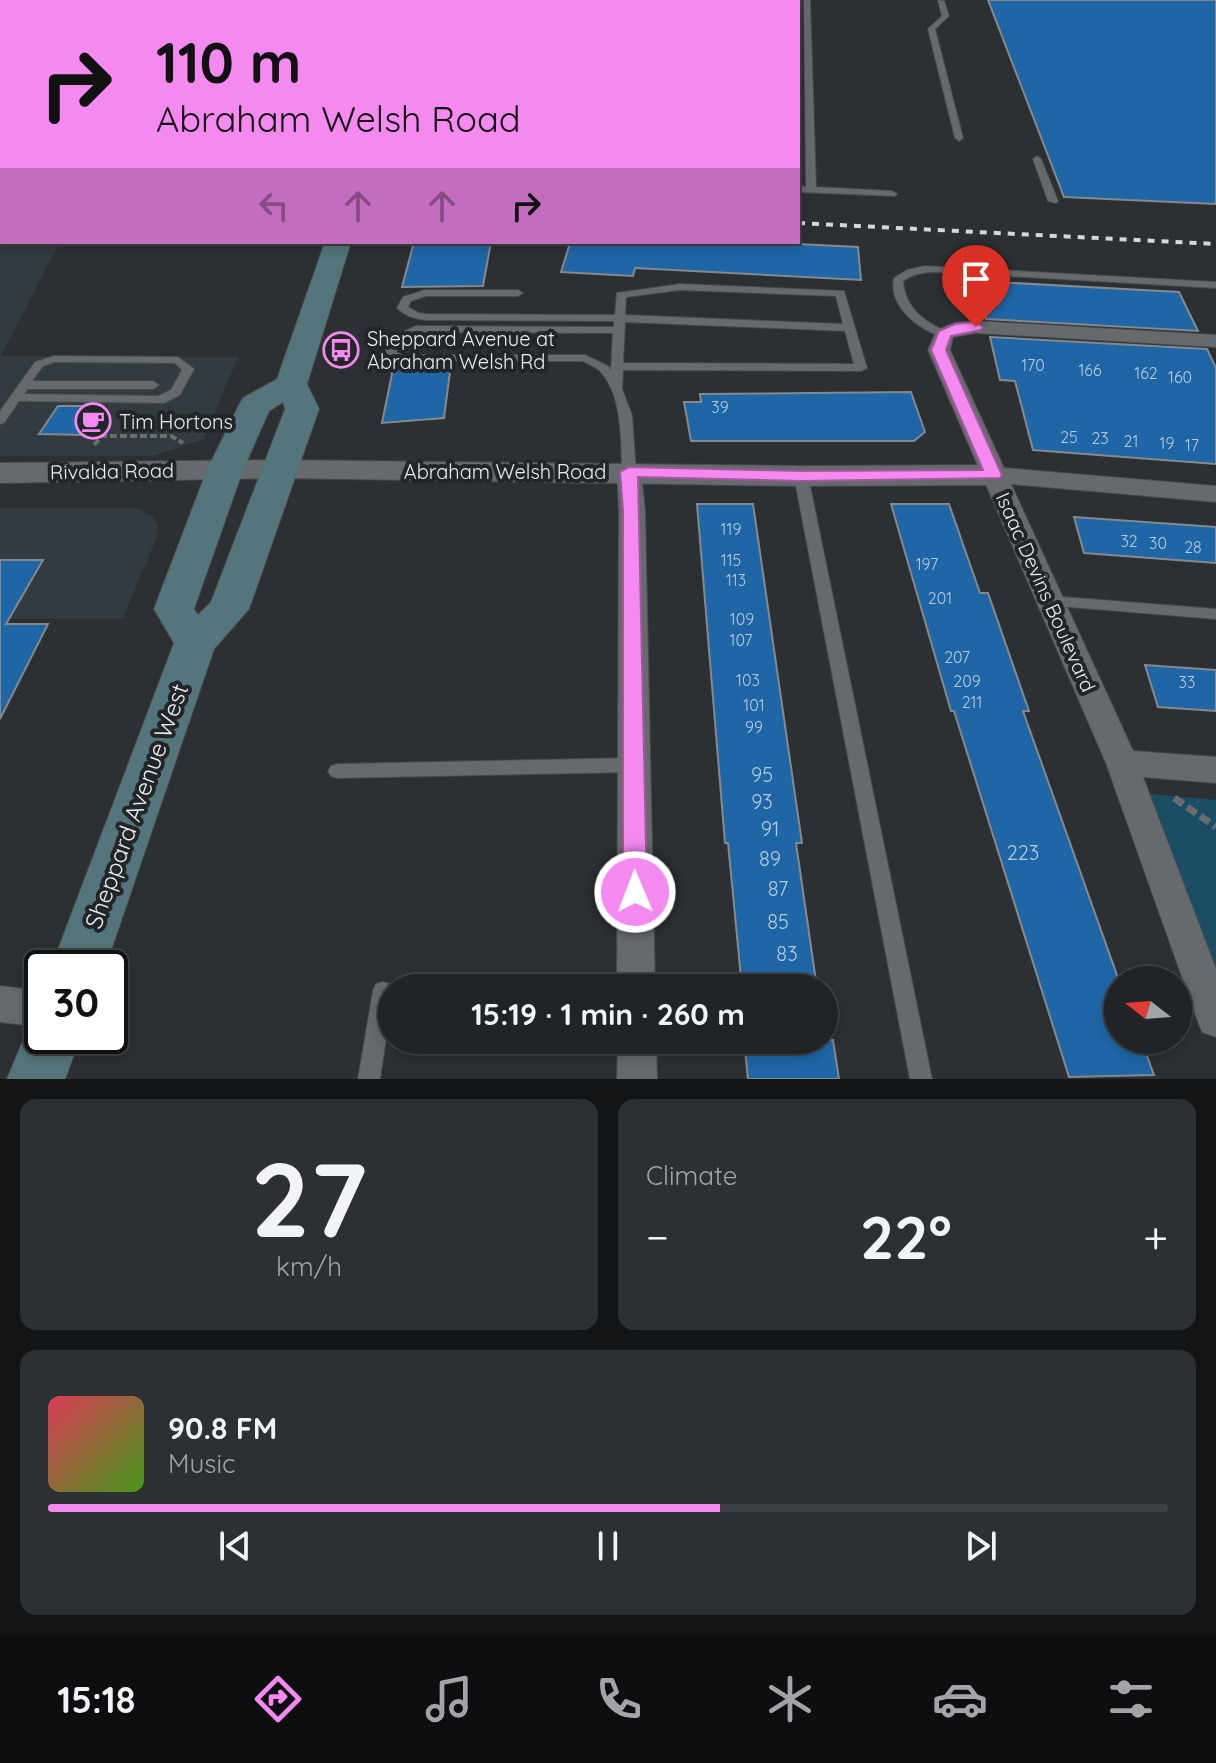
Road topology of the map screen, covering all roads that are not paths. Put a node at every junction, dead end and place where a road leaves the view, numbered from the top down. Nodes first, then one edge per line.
1 (807, 0) edge
2 (941, 1) edge
3 (959, 138) dead end
4 (1037, 159) dead end
5 (800, 189) edge
6 (811, 190) junction
7 (892, 194) dead end
8 (1053, 201) dead end
9 (337, 244) edge
10 (1216, 285) edge
11 (518, 293) dead end
12 (619, 324) junction
13 (851, 328) junction
14 (944, 334) junction
15 (1216, 341) edge
16 (401, 358) dead end
17 (420, 358) dead end
18 (617, 366) junction
19 (291, 384) junction
20 (24, 385) junction
21 (153, 385) dead end
22 (616, 389) junction
23 (16, 397) junction
24 (0, 420) edge
25 (278, 469) junction
26 (225, 470) junction
27 (629, 472) junction
28 (0, 473) edge
29 (994, 475) junction
30 (801, 476) junction
31 (1216, 494) edge
32 (1050, 601) junction
33 (1216, 614) edge
34 (195, 643) junction
35 (1122, 763) junction
36 (634, 765) junction
37 (1216, 770) edge
38 (337, 771) dead end
39 (84, 950) edge
40 (636, 974) edge
41 (0, 1004) edge
42 (24, 1007) edge
43 (1216, 1019) edge
44 (378, 1022) edge
45 (46, 1054) edge
46 (637, 1054) edge
47 (36, 1079) edge
48 (369, 1079) edge
49 (637, 1079) edge
50 (921, 1079) edge

1 - 6 lane
2 - 3 lane
4 - 8 lane
5 - 6 lane
6 - 7 lane
9 - 19 main road, Sheppard Avenue West
10 - 14 lane
11 - 12 lane
12 - 13 lane
12 - 13 lane
12 - 16 lane
12 - 18 lane
13 - 18 lane
14 - 15 street
14 - 29 street, Isaac Devins Boulevard
17 - 22 lane
18 - 22 lane
19 - 25 main road, Sheppard Avenue West
19 - 26 main road
20 - 21 lane
20 - 23 lane
20 - 23 lane
22 - 27 lane
23 - 24 lane
25 - 26 street, Abraham Welsh Road
25 - 27 street, Abraham Welsh Road
25 - 34 main road, Sheppard Avenue West
26 - 28 street, Rivalda Road
26 - 34 main road
27 - 30 street, Abraham Welsh Road
27 - 36 street
29 - 30 street, Abraham Welsh Road
29 - 31 street, Abraham Welsh Road
29 - 32 street, Isaac Devins Boulevard
30 - 50 lane
32 - 33 lane
32 - 35 street, Isaac Devins Boulevard
34 - 39 main road, Sheppard Avenue West
35 - 37 street
35 - 43 street, Isaac Devins Boulevard
36 - 38 lane
36 - 40 street
41 - 42 street
44 - 48 lane
45 - 47 main road
46 - 49 street

